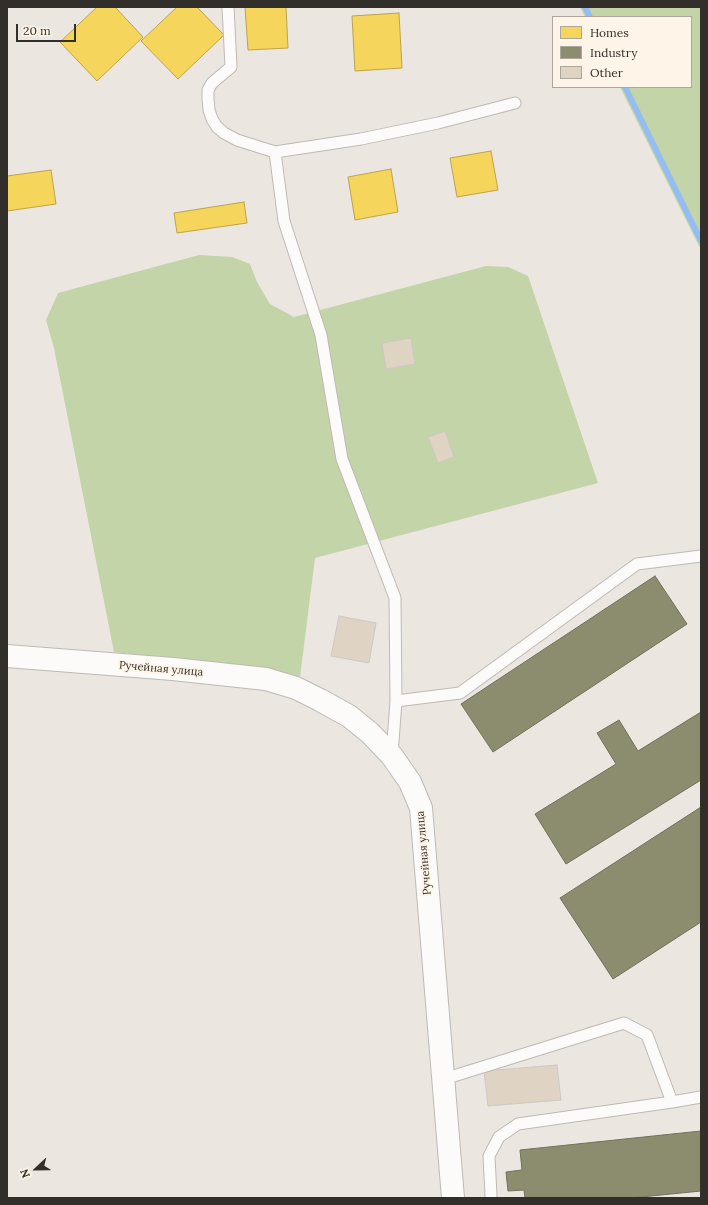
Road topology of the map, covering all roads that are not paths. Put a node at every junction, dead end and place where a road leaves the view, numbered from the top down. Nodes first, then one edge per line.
1 (228, 7) edge
2 (515, 103) dead end
3 (276, 152) junction
4 (701, 556) edge
5 (7, 656) edge
6 (396, 701) junction
7 (392, 756) junction
8 (444, 1079) junction
9 (701, 1097) edge
10 (672, 1102) junction
11 (491, 1196) dead end
12 (453, 1198) edge

1 - 3 lane
2 - 3 lane
3 - 6 lane
4 - 6 lane
5 - 7 street, Ручейная улица
6 - 7 lane
7 - 8 street, Ручейная улица
8 - 10 lane
8 - 12 street, Ручейная улица
9 - 10 lane
10 - 11 lane

